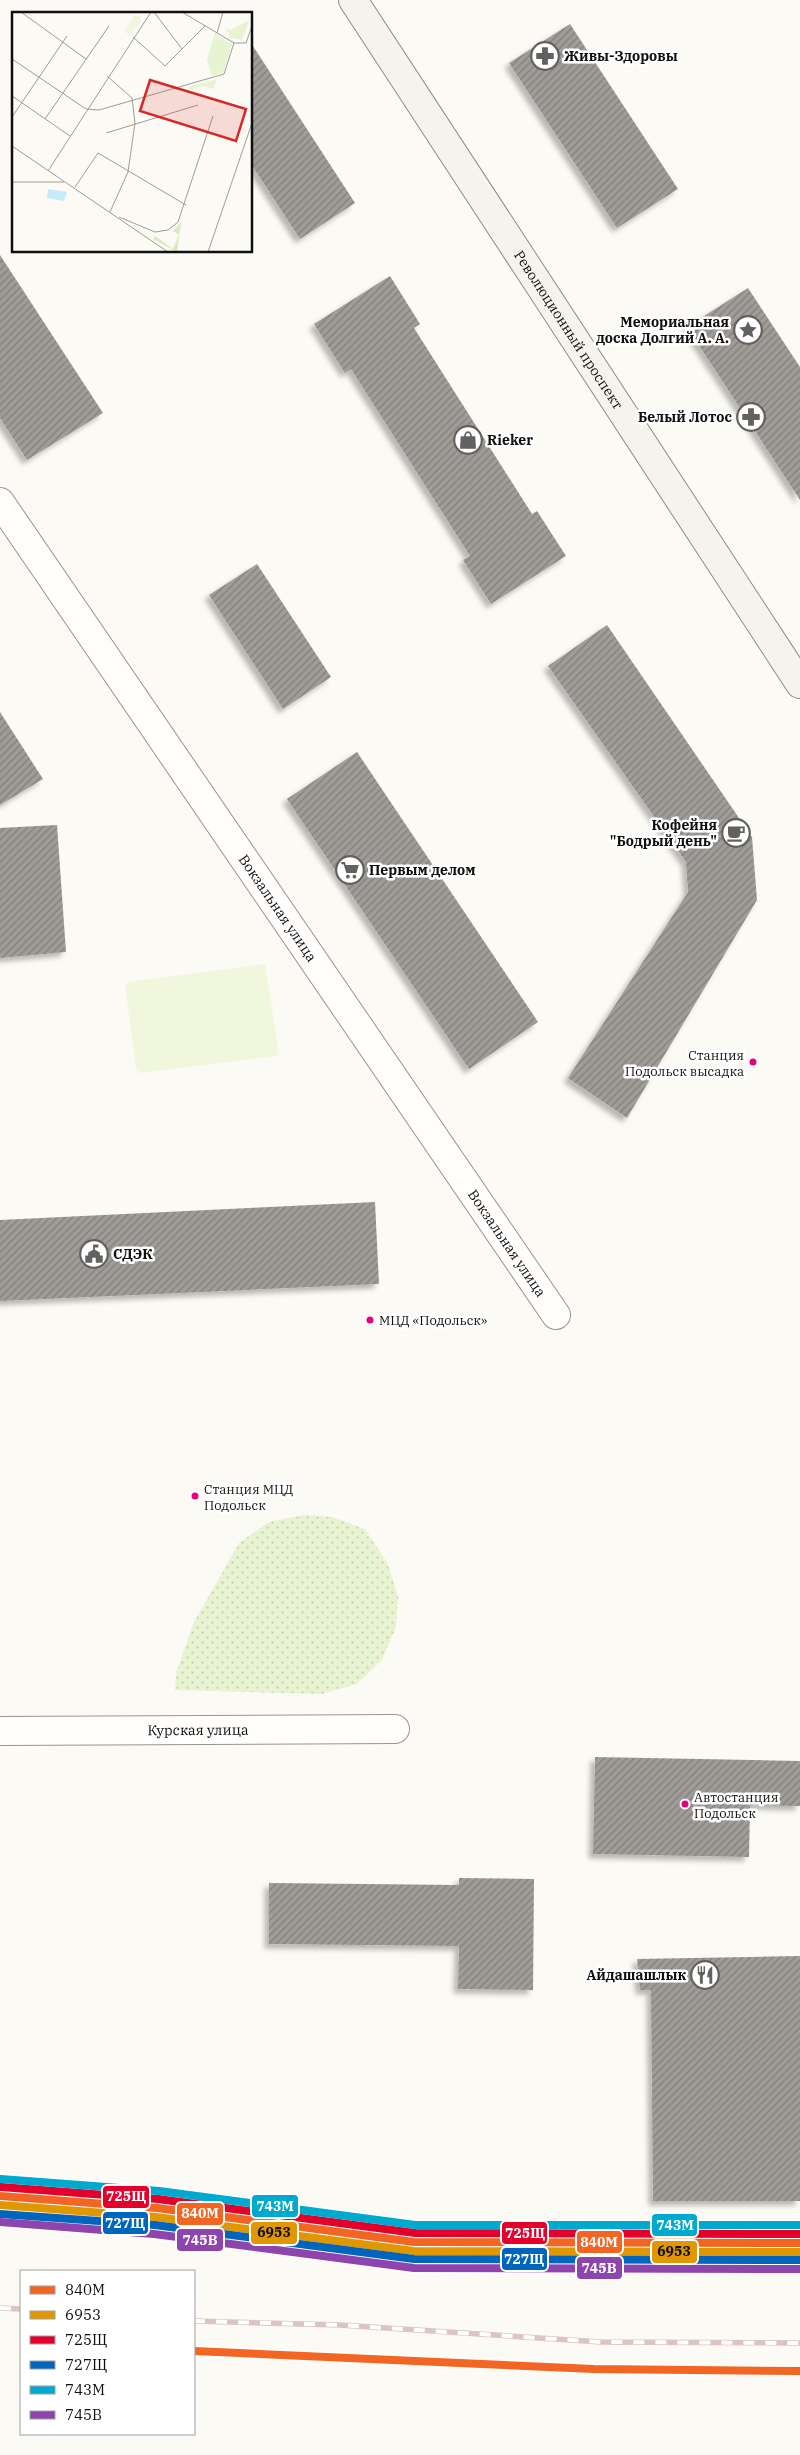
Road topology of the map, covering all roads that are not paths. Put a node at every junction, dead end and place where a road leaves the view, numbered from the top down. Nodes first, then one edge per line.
1 (353, 0) edge
2 (0, 502) edge
3 (800, 684) edge
4 (556, 1315) dead end
5 (395, 1729) dead end
6 (0, 1731) edge

1 - 3 street, Революционный проспект
2 - 4 street, Вокзальная улица
5 - 6 street, Курская улица

